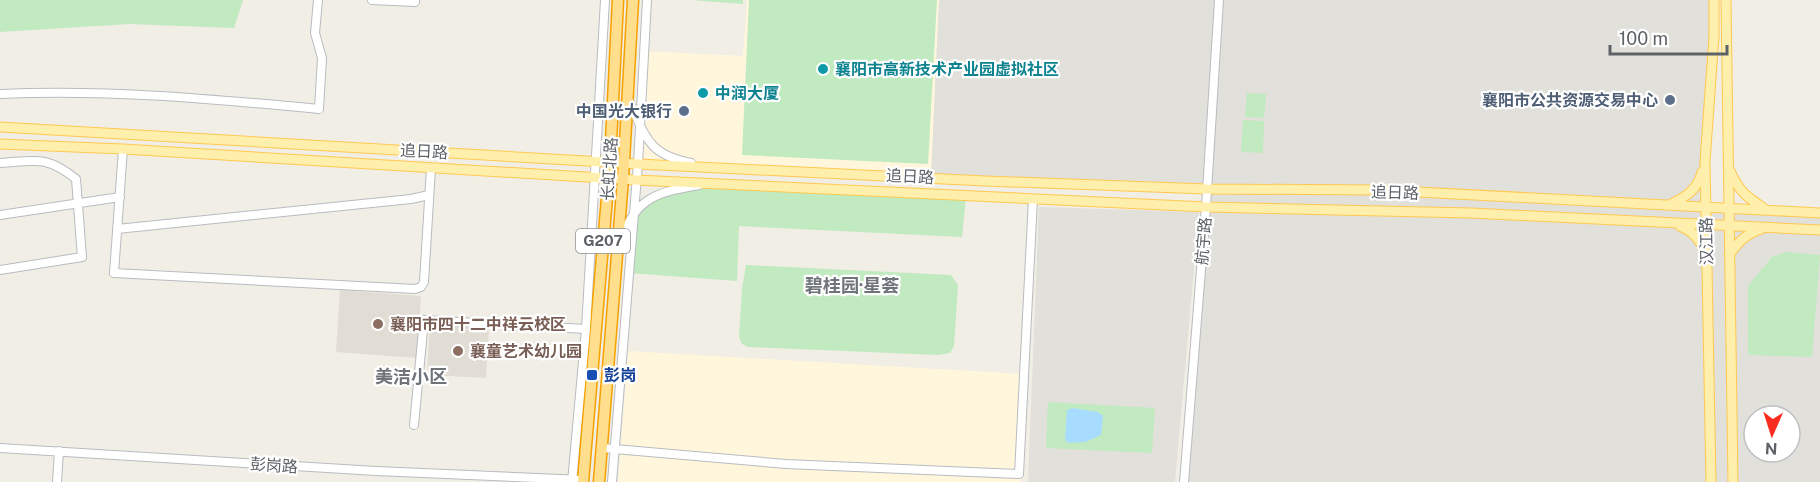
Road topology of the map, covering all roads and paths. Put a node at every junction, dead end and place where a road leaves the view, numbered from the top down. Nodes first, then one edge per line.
1 (318, 0) edge
2 (372, 0) edge
3 (415, 0) edge
4 (605, 0) edge
5 (618, 0) edge
6 (633, 0) edge
7 (647, 0) edge
8 (1219, 0) edge
9 (1714, 0) edge
10 (1726, 0) edge
11 (0, 94) edge
12 (628, 98) junction
13 (640, 125) junction
14 (0, 127) edge
15 (0, 144) edge
16 (123, 149) junction
17 (595, 161) junction
18 (1705, 161) junction
19 (610, 162) junction
20 (624, 162) junction
21 (0, 163) edge
22 (638, 164) junction
23 (1728, 166) junction
24 (707, 167) junction
25 (431, 168) junction
26 (594, 177) junction
27 (609, 177) junction
28 (623, 179) junction
29 (636, 180) junction
30 (710, 183) junction
31 (1207, 189) junction
32 (429, 195) junction
33 (120, 197) junction
34 (1034, 199) junction
35 (76, 203) junction
36 (1670, 205) junction
37 (1206, 207) junction
38 (1706, 207) junction
39 (1729, 208) junction
40 (1767, 210) junction
41 (634, 212) junction
42 (1820, 213) edge
43 (0, 215) edge
44 (1672, 222) junction
45 (1706, 224) junction
46 (1729, 225) junction
47 (1766, 227) junction
48 (117, 229) junction
49 (1820, 230) edge
50 (1707, 254) junction
51 (617, 255) junction
52 (1729, 255) junction
53 (0, 270) edge
54 (586, 330) junction
55 (414, 425) dead end
56 (0, 448) edge
57 (603, 448) junction
58 (615, 449) junction
59 (59, 451) junction
60 (578, 481) edge
61 (57, 482) edge
62 (600, 482) edge
63 (612, 482) edge
64 (1184, 482) edge
65 (1711, 482) edge
66 (1733, 482) edge

1 - 11 street
2 - 3 street
4 - 17 street
5 - 19 highway, 长虹北路 / G207
6 - 12 highway, 长虹北路 / G207
7 - 13 street
8 - 31 street, 航宇路
9 - 18 main road, 汉江路
10 - 23 main road, 汉江路
12 - 13 street
12 - 20 highway, 长虹北路 / G207
13 - 22 street
13 - 24 street
14 - 17 main road, 追日路
15 - 16 main road, 追日路
16 - 25 main road, 追日路
16 - 33 street
17 - 19 main road, 追日路
17 - 26 street
18 - 36 main road
18 - 38 main road, 汉江路
19 - 20 main road, 追日路
19 - 27 highway, 长虹北路 / G207
20 - 22 main road, 追日路
20 - 28 highway, 长虹北路 / G207
21 - 35 street
22 - 24 main road, 追日路
22 - 29 street
23 - 39 main road, 汉江路
23 - 40 main road
24 - 31 main road, 追日路
25 - 26 main road, 追日路
25 - 32 street
26 - 27 main road, 追日路
26 - 54 street
27 - 28 main road, 追日路
27 - 60 highway, 长虹北路 / G207
28 - 29 main road, 追日路
28 - 51 highway, 长虹北路 / G207
29 - 30 main road, 追日路
29 - 41 street
30 - 34 main road, 追日路
30 - 41 street
31 - 36 main road, 追日路
31 - 37 street, 航宇路
32 - 48 street
32 - 48 street
33 - 35 street
33 - 48 street
34 - 37 main road, 追日路
34 - 58 street
35 - 43 street
35 - 53 street
36 - 38 main road, 追日路
37 - 44 main road, 追日路
37 - 64 street, 航宇路
38 - 39 main road, 追日路
38 - 45 main road, 汉江路
39 - 40 main road, 追日路
39 - 46 main road, 汉江路
40 - 42 main road, 追日路
41 - 51 street
41 - 58 street
44 - 45 main road, 追日路
44 - 50 main road
45 - 46 main road, 追日路
45 - 50 main road, 汉江路
46 - 47 main road, 追日路
46 - 52 main road, 汉江路
47 - 49 main road, 追日路
47 - 52 main road
50 - 65 main road, 汉江路
51 - 57 highway, 长虹北路 / G207
52 - 66 main road, 汉江路
54 - 55 street
54 - 60 street
56 - 59 street, 彭岗路
57 - 58 street
57 - 62 highway, 长虹北路 / G207
58 - 63 street
59 - 60 street, 彭岗路
59 - 61 street

